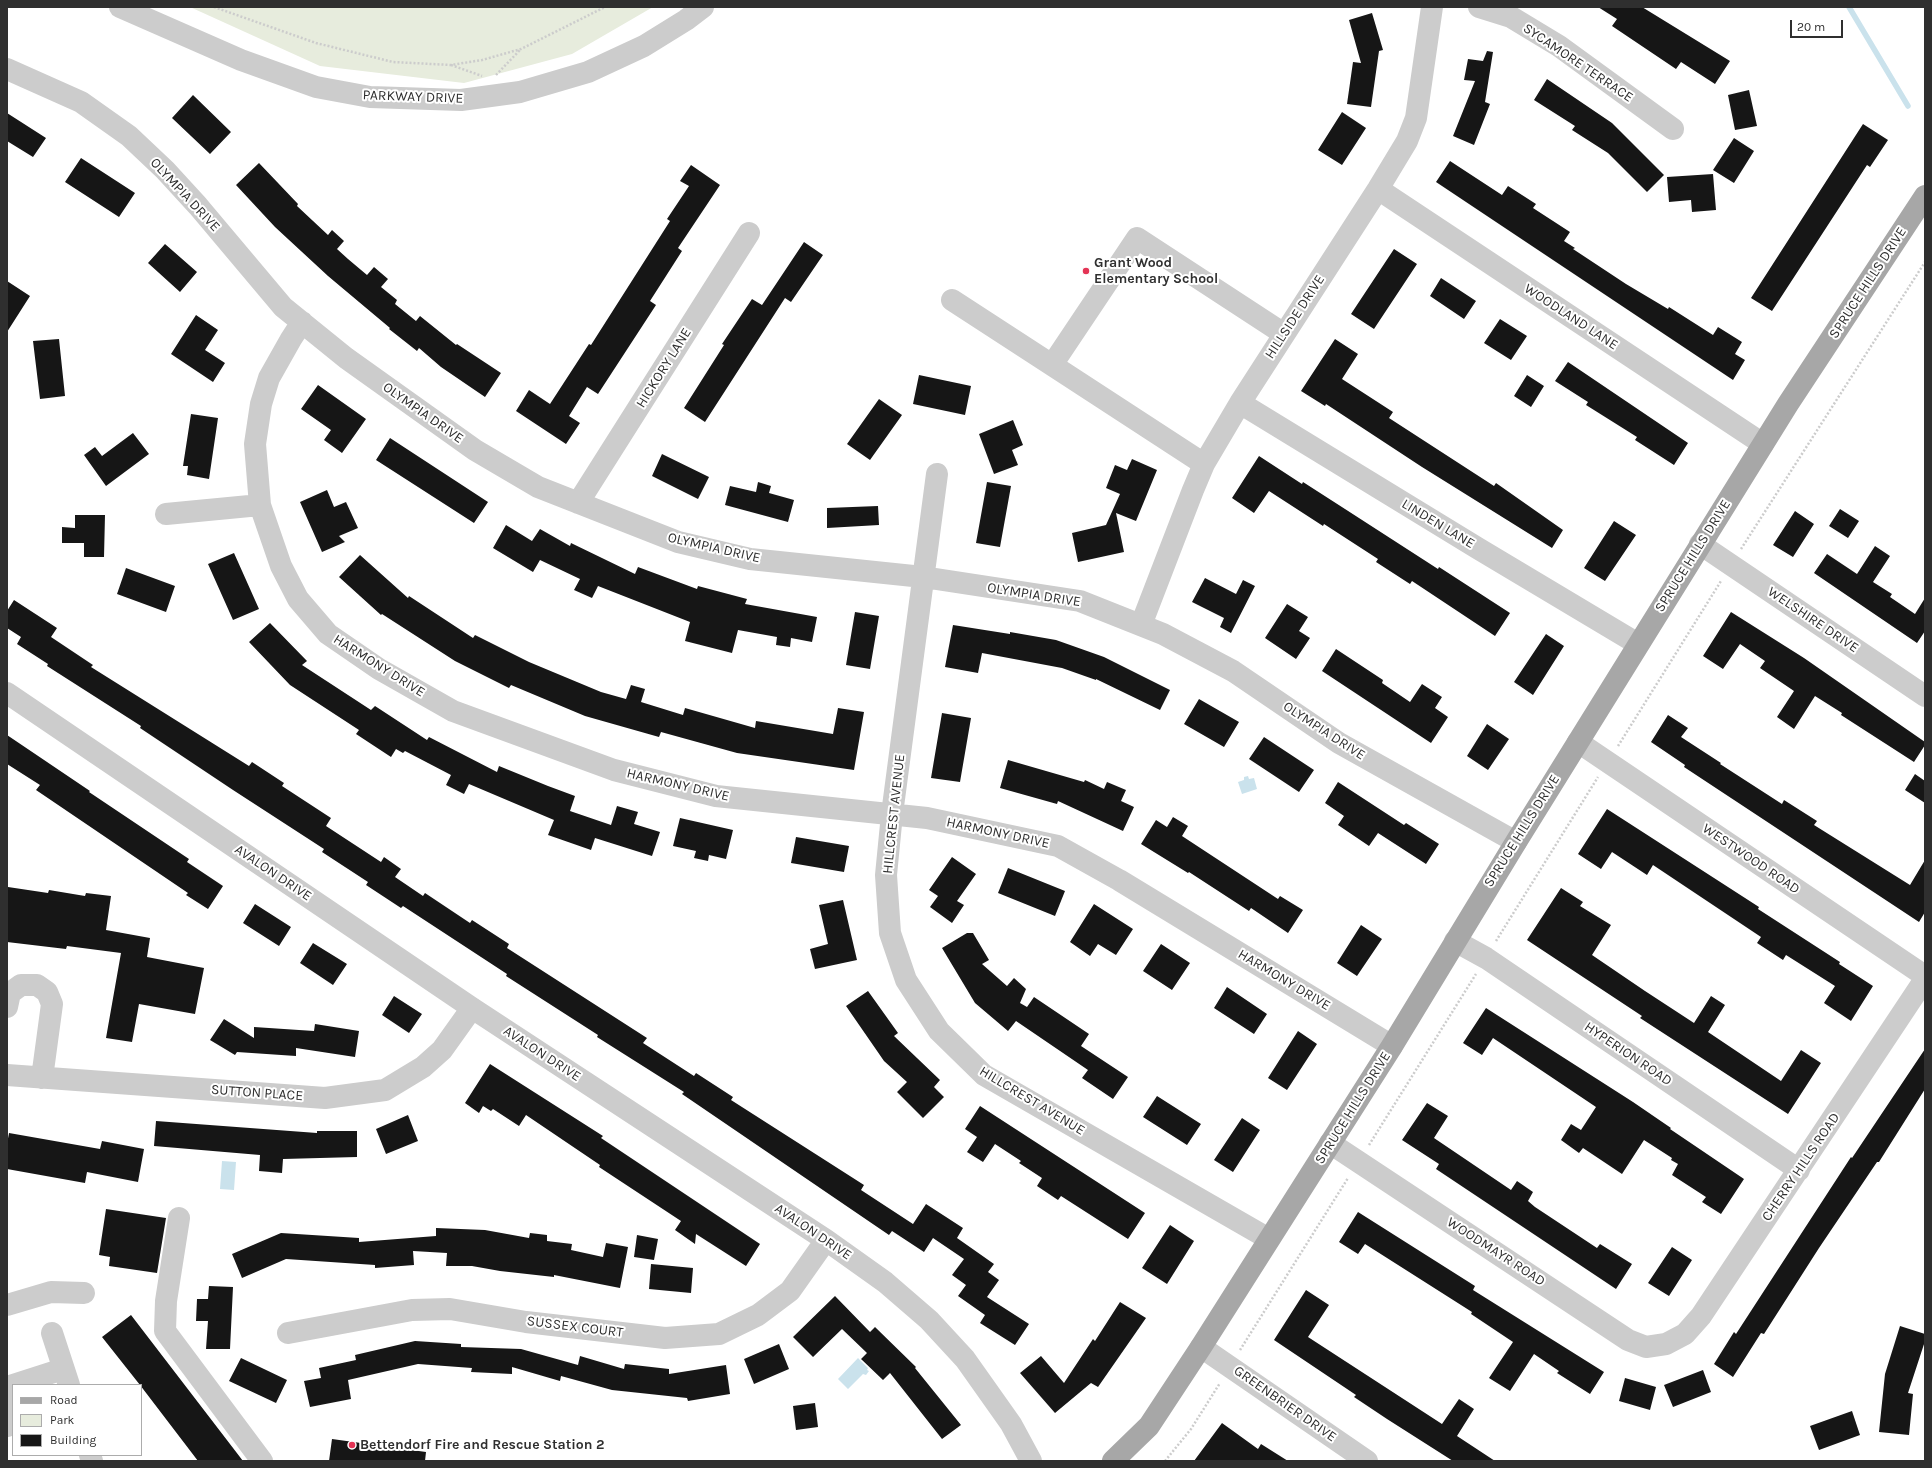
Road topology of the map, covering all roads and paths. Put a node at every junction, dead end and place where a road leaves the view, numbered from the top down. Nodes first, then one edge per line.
1 (120, 7) edge
2 (214, 7) edge
3 (605, 7) edge
4 (703, 7) edge
5 (1432, 7) edge
6 (1479, 7) edge
7 (521, 49) junction
8 (7, 69) edge
9 (491, 80) dead end
10 (1673, 129) dead end
11 (1378, 189) junction
12 (1925, 196) edge
13 (749, 233) dead end
14 (1925, 262) edge
15 (952, 300) dead end
16 (302, 322) junction
17 (1284, 334) junction
18 (1052, 365) junction
19 (1240, 403) junction
20 (1763, 444) junction
21 (1204, 464) junction
22 (937, 474) dead end
23 (578, 503) junction
24 (260, 505) junction
25 (166, 514) dead end
26 (1700, 544) junction
27 (1731, 564) junction
28 (923, 577) junction
29 (1141, 625) junction
30 (1638, 644) junction
31 (7, 693) edge
32 (1925, 696) edge
33 (1578, 742) junction
34 (1608, 762) junction
35 (892, 814) junction
36 (1516, 842) junction
37 (1455, 941) junction
38 (1486, 958) junction
39 (1925, 976) edge
40 (1925, 979) edge
41 (7, 1007) edge
42 (472, 1008) junction
43 (1392, 1046) junction
44 (7, 1075) edge
45 (42, 1078) junction
46 (1330, 1143) junction
47 (1358, 1162) junction
48 (1799, 1170) junction
49 (179, 1218) dead end
50 (1269, 1239) junction
51 (826, 1240) junction
52 (84, 1293) dead end
53 (7, 1305) edge
54 (52, 1333) dead end
55 (288, 1333) dead end
56 (1666, 1344) joint
57 (1201, 1347) junction
58 (1230, 1366) junction
59 (66, 1377) edge
60 (25, 1384) edge
61 (48, 1384) edge
62 (262, 1461) edge
63 (1031, 1461) edge
64 (1113, 1461) edge
65 (1165, 1461) edge
66 (1368, 1461) edge

1 - 4 street, PARKWAY DRIVE
2 - 7 path
3 - 7 path
5 - 11 street, HILLSIDE DRIVE
6 - 10 street, SYCAMORE TERRACE
7 - 9 path
8 - 16 street, OLYMPIA DRIVE
11 - 17 street, HILLSIDE DRIVE
11 - 20 street, WOODLAND LANE
12 - 20 main road, SPRUCE HILLS DRIVE
13 - 23 street, HICKORY LANE
14 - 27 path
15 - 18 street
16 - 23 street, OLYMPIA DRIVE
16 - 24 street, HARMONY DRIVE
17 - 18 street
17 - 19 street, HILLSIDE DRIVE
18 - 21 street
19 - 21 street, HILLSIDE DRIVE
19 - 30 street, LINDEN LANE
20 - 26 main road, SPRUCE HILLS DRIVE
21 - 29 street, HILLSIDE DRIVE
22 - 28 street, HILLCREST AVENUE
23 - 28 street, OLYMPIA DRIVE
24 - 25 street
24 - 35 street, HARMONY DRIVE
26 - 27 street, WELSHIRE DRIVE
26 - 30 main road, SPRUCE HILLS DRIVE
27 - 32 street, WELSHIRE DRIVE
27 - 34 path
28 - 29 street, OLYMPIA DRIVE
28 - 35 street, HILLCREST AVENUE
29 - 36 street, OLYMPIA DRIVE
30 - 33 main road, SPRUCE HILLS DRIVE
31 - 42 street, AVALON DRIVE
33 - 34 street, WESTWOOD ROAD
33 - 36 main road, SPRUCE HILLS DRIVE
34 - 38 path
34 - 39 street, WESTWOOD ROAD
35 - 43 street, HARMONY DRIVE
35 - 50 street, HILLCREST AVENUE
36 - 37 main road, SPRUCE HILLS DRIVE
37 - 38 street, HYPERION ROAD
37 - 43 main road, SPRUCE HILLS DRIVE
38 - 47 path
38 - 48 street, HYPERION ROAD
40 - 48 street, CHERRY HILLS ROAD
41 - 45 street
42 - 45 street, SUTTON PLACE
42 - 51 street, AVALON DRIVE
43 - 46 main road, SPRUCE HILLS DRIVE
44 - 45 street, SUTTON PLACE
46 - 47 street, WOODMAYR ROAD
46 - 50 main road, SPRUCE HILLS DRIVE
47 - 56 street, WOODMAYR ROAD
47 - 58 path
48 - 56 street, CHERRY HILLS ROAD
49 - 62 street
50 - 57 main road, SPRUCE HILLS DRIVE
51 - 55 street, SUSSEX COURT
51 - 63 street, AVALON DRIVE
52 - 53 street
54 - 59 street
57 - 58 street, GREENBRIER DRIVE
57 - 64 main road, SPRUCE HILLS DRIVE
58 - 65 path
58 - 66 street, GREENBRIER DRIVE
59 - 60 street
59 - 61 street

